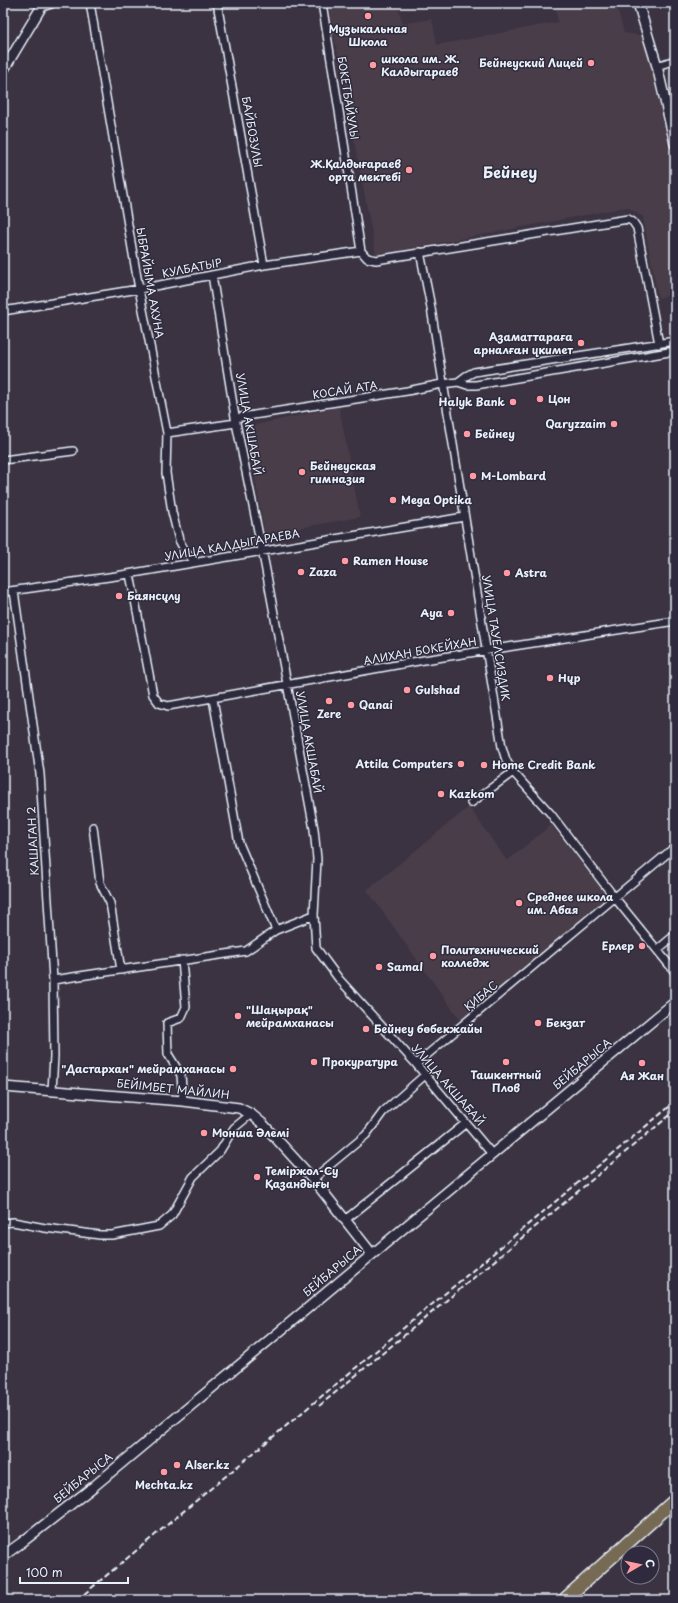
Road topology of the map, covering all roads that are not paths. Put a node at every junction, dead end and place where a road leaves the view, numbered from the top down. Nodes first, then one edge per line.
1 (51, 3) edge
2 (90, 3) edge
3 (217, 3) edge
4 (322, 3) edge
5 (638, 3) edge
6 (675, 60) edge
7 (657, 66) junction
8 (3, 71) edge
9 (675, 144) edge
10 (361, 251) junction
11 (420, 252) junction
12 (264, 265) junction
13 (212, 275) junction
14 (139, 289) junction
15 (3, 311) edge
16 (675, 341) edge
17 (659, 344) junction
18 (675, 351) edge
19 (557, 360) junction
20 (558, 370) junction
21 (458, 382) junction
22 (442, 384) junction
23 (236, 420) junction
24 (167, 433) junction
25 (73, 451) dead end
26 (3, 460) edge
27 (464, 517) junction
28 (262, 551) junction
29 (195, 562) junction
30 (130, 574) junction
31 (14, 591) junction
32 (3, 592) edge
33 (675, 621) edge
34 (487, 650) junction
35 (288, 685) junction
36 (213, 699) junction
37 (513, 772) junction
38 (471, 803) dead end
39 (93, 826) dead end
40 (675, 847) edge
41 (615, 898) junction
42 (314, 915) junction
43 (276, 930) junction
44 (675, 935) edge
45 (657, 950) junction
46 (182, 960) junction
47 (121, 970) junction
48 (675, 972) edge
49 (52, 980) junction
50 (675, 1002) edge
51 (416, 1064) junction
52 (425, 1075) junction
53 (3, 1087) edge
54 (52, 1091) junction
55 (183, 1101) junction
56 (251, 1114) junction
57 (466, 1123) junction
58 (492, 1154) junction
59 (313, 1179) junction
60 (345, 1220) junction
61 (3, 1223) edge
62 (372, 1254) junction
63 (675, 1500) edge
64 (3, 1556) edge
65 (564, 1600) edge

1 - 8 street
2 - 14 street, ЫБРАЙЫМА АХУНА
3 - 12 street, БАЙБОЗУЛЫ
4 - 10 street, БОКЕТБАЙУЛЫ
5 - 7 street
6 - 7 street
7 - 9 street
10 - 11 street
10 - 12 street, КУЛБАТЫР
11 - 17 street
11 - 22 street, УЛИЦА ТАУЕЛСИЗДИК
12 - 13 street, КУЛБАТЫР
13 - 14 street, КУЛБАТЫР
13 - 23 street, УЛИЦА АКШАБАЙ
14 - 15 street, КУЛБАТЫР
14 - 24 street, ЫБРАЙЫМА АХУНА
16 - 17 street, КОСАЙ АТА
17 - 19 street, КОСАЙ АТА
18 - 20 street, КОСАЙ АТА
19 - 20 street
19 - 21 street, КОСАЙ АТА
20 - 21 street, КОСАЙ АТА
21 - 22 street, КОСАЙ АТА
22 - 23 street, КОСАЙ АТА
22 - 27 street, УЛИЦА ТАУЕЛСИЗДИК
23 - 24 street, КОСАЙ АТА
23 - 28 street, УЛИЦА АКШАБАЙ
24 - 29 street, ЫБРАЙЫМА АХУНА
25 - 26 street
27 - 28 street, УЛИЦА КАЛДЫГАРАЕВА
27 - 34 street, УЛИЦА ТАУЕЛСИЗДИК
28 - 29 street, УЛИЦА КАЛДЫГАРАЕВА
28 - 35 street, УЛИЦА АКШАБАЙ
29 - 30 street, УЛИЦА КАЛДЫГАРАЕВА
30 - 31 street, УЛИЦА КАЛДЫГАРАЕВА
30 - 36 street, АЛИХАН БОКЕЙХАН
31 - 32 street, УЛИЦА КАЛДЫГАРАЕВА
31 - 49 street, КАШАГАН 2
33 - 34 street, АЛИХАН БОКЕЙХАН
34 - 35 street, АЛИХАН БОКЕЙХАН
34 - 37 street, УЛИЦА ТАУЕЛСИЗДИК
35 - 36 street, АЛИХАН БОКЕЙХАН
35 - 42 street, УЛИЦА АКШАБАЙ
36 - 43 street
37 - 38 street
37 - 41 street, УЛИЦА ТАУЕЛСИЗДИК
39 - 47 street
40 - 41 street, ҚИБАС
41 - 45 street, УЛИЦА ТАУЕЛСИЗДИК
41 - 51 street, ҚИБАС
42 - 43 street
42 - 51 street, УЛИЦА АКШАБАЙ
43 - 46 street
44 - 45 street
45 - 48 street, УЛИЦА ТАУЕЛСИЗДИК
46 - 47 street
46 - 55 street
47 - 49 street
49 - 54 street, КАШАГАН 2
50 - 58 street, БЕЙБАРЫСА
51 - 52 street, УЛИЦА АКШАБАЙ
52 - 57 street, УЛИЦА АКШАБАЙ
52 - 59 street
53 - 54 street, БЕЙІМБЕТ МАЙЛИН
54 - 55 street, БЕЙІМБЕТ МАЙЛИН
55 - 56 street, БЕЙІМБЕТ МАЙЛИН
56 - 59 street, БЕЙІМБЕТ МАЙЛИН
56 - 61 street
57 - 58 street, УЛИЦА АКШАБАЙ
57 - 60 street
58 - 62 street, БЕЙБАРЫСА
59 - 60 street, БЕЙІМБЕТ МАЙЛИН
60 - 62 street, БЕЙІМБЕТ МАЙЛИН
62 - 64 street, БЕЙБАРЫСА
63 - 65 highway

